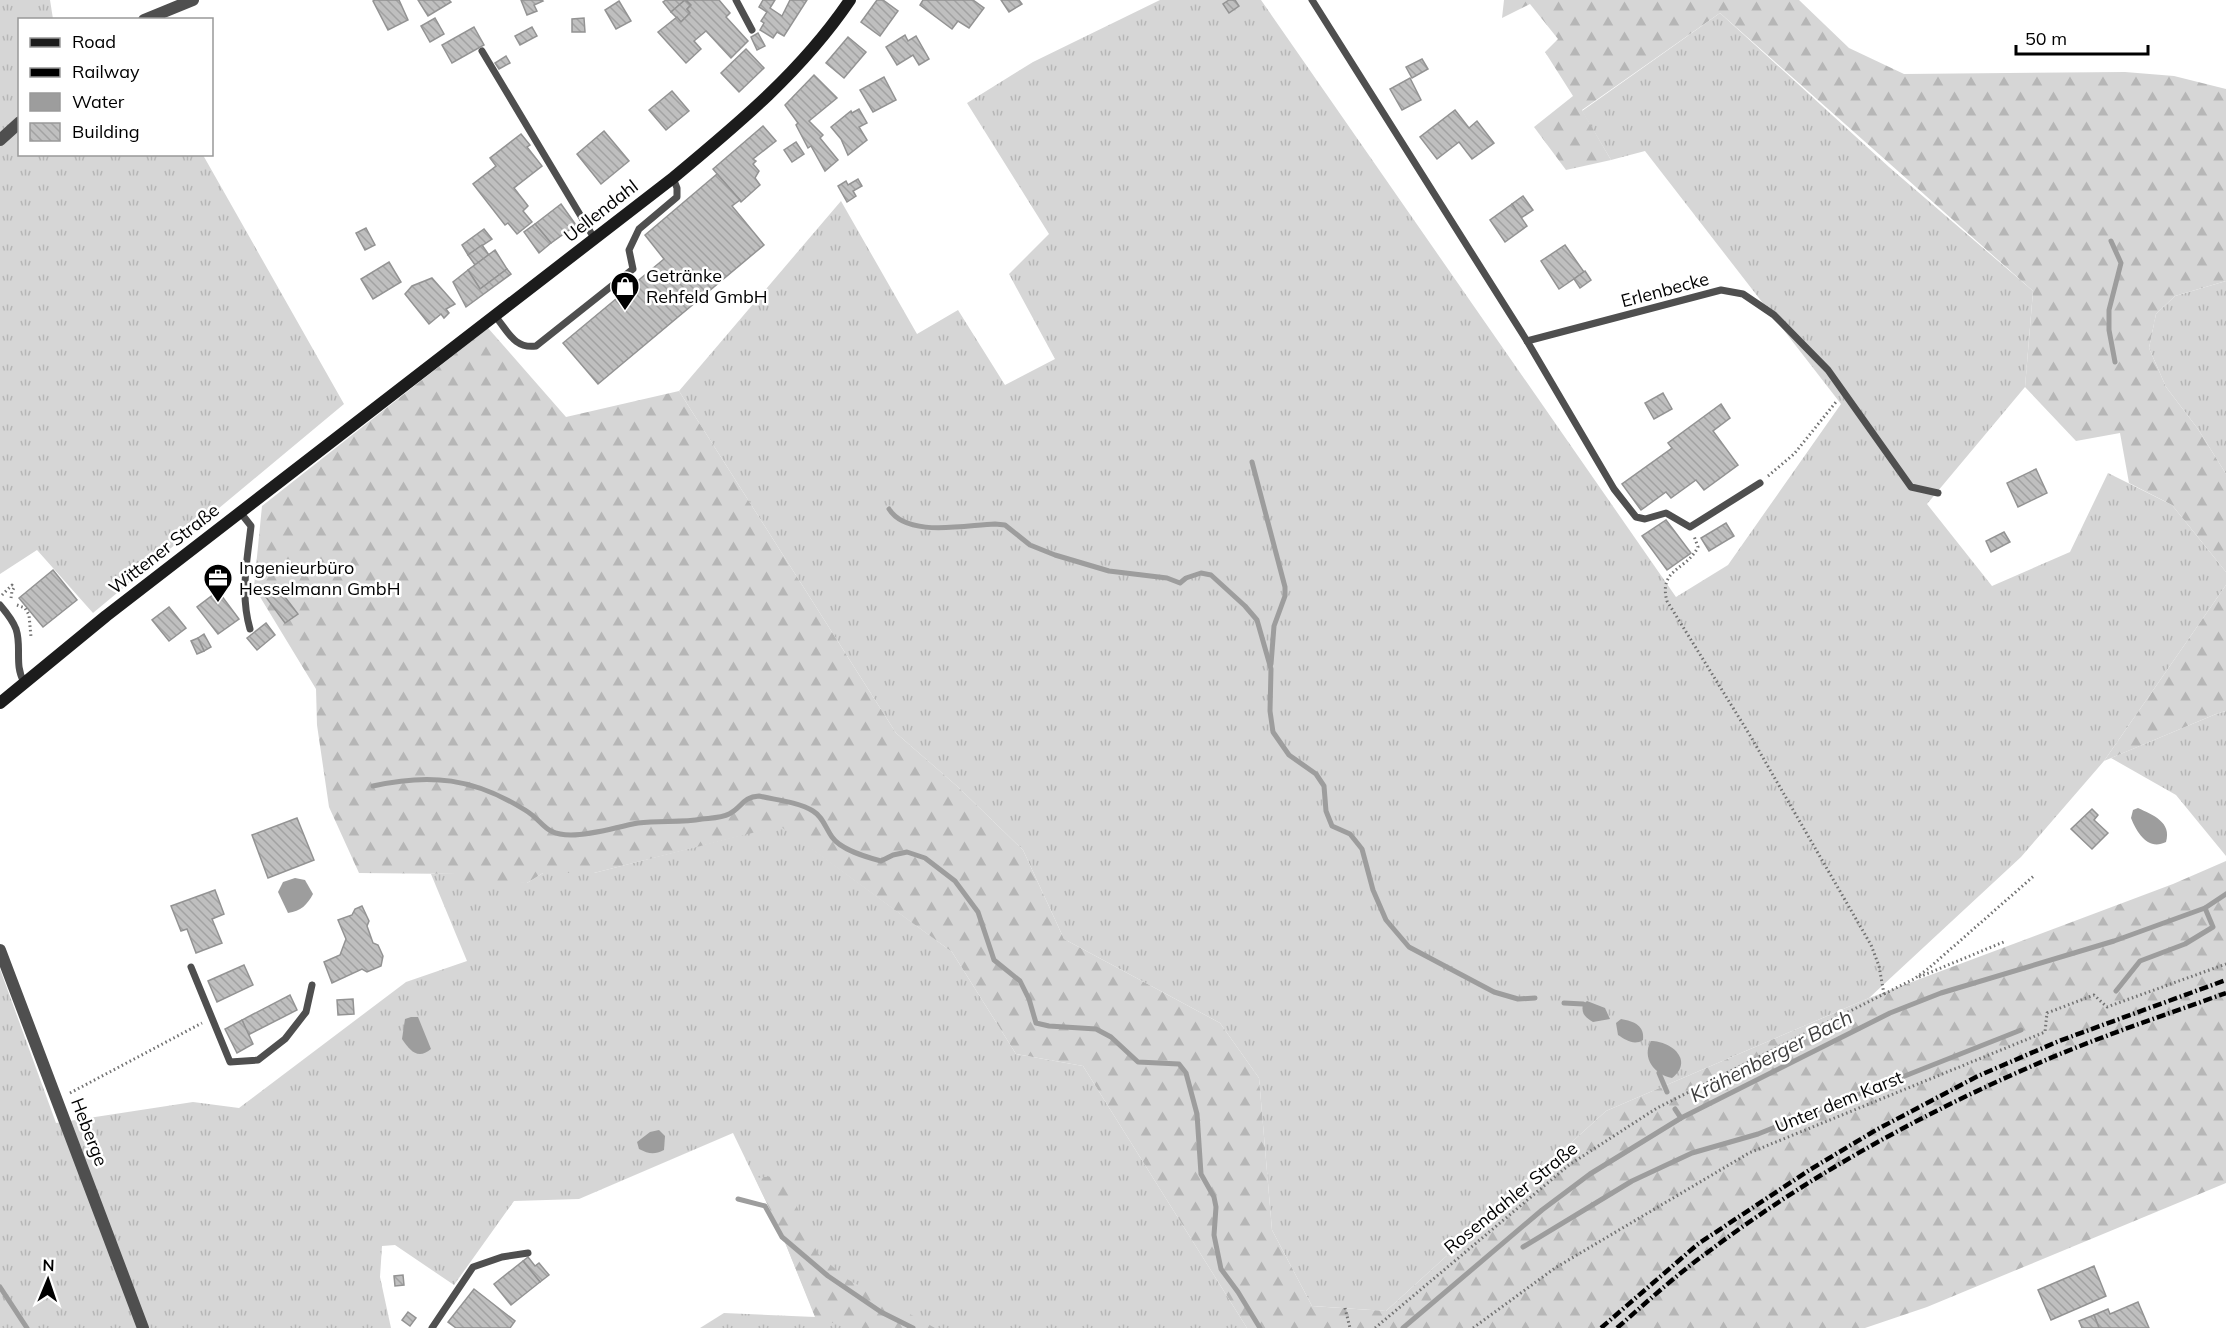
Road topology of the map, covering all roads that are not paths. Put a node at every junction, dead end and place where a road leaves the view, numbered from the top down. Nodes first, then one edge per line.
1 (194, 0) edge
2 (736, 0) edge
3 (850, 0) edge
4 (1312, 0) edge
5 (149, 18) edge
6 (752, 30) dead end
7 (482, 51) dead end
8 (18, 124) edge
9 (0, 140) edge
10 (673, 178) junction
11 (594, 238) junction
12 (495, 316) junction
13 (1527, 341) junction
14 (352, 425) joint
15 (1760, 483) road end
16 (1938, 493) dead end
17 (240, 512) junction
18 (0, 605) edge
19 (250, 629) dead end
20 (24, 682) junction
21 (0, 703) edge
22 (0, 950) edge
23 (190, 967) dead end
24 (312, 986) dead end
25 (528, 1253) dead end
26 (143, 1328) edge
27 (432, 1328) edge

1 - 5 street
2 - 6 lane
3 - 10 main road, Uellendahl
4 - 13 lane
7 - 11 lane
8 - 9 street
10 - 11 main road, Uellendahl
10 - 12 lane
11 - 12 main road, Uellendahl
12 - 14 main road, Uellendahl
13 - 15 lane
13 - 16 lane, Erlenbecke
14 - 17 main road, Wittener Straße
17 - 19 lane
17 - 20 main road, Wittener Straße
18 - 20 lane
20 - 21 main road, Wittener Straße
22 - 26 street, Heberge
23 - 24 lane
25 - 27 lane

